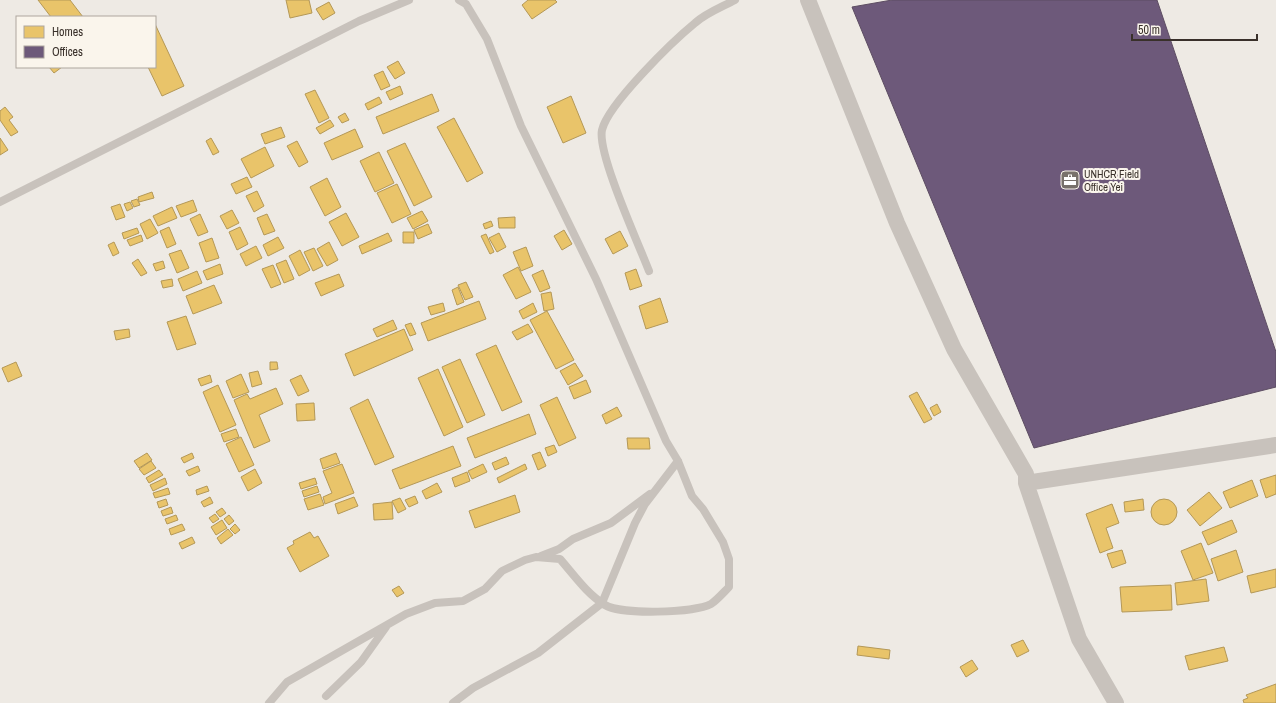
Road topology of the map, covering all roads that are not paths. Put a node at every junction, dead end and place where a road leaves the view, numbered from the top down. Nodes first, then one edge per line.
1 (409, 0) edge
2 (459, 0) edge
3 (735, 0) edge
4 (808, 0) edge
5 (0, 202) edge
6 (649, 271) dead end
7 (1276, 445) edge
8 (678, 461) junction
9 (1026, 483) junction
10 (655, 490) junction
11 (536, 557) junction
12 (602, 603) junction
13 (387, 624) junction
14 (326, 696) dead end
15 (269, 703) edge
16 (453, 703) edge
17 (1116, 703) edge

1 - 5 lane
2 - 8 lane
3 - 6 lane
4 - 9 street
7 - 9 street
8 - 10 lane
8 - 12 lane
9 - 17 street
10 - 11 lane
10 - 12 lane
11 - 12 lane
11 - 13 lane
12 - 16 lane
13 - 14 lane
13 - 15 lane

